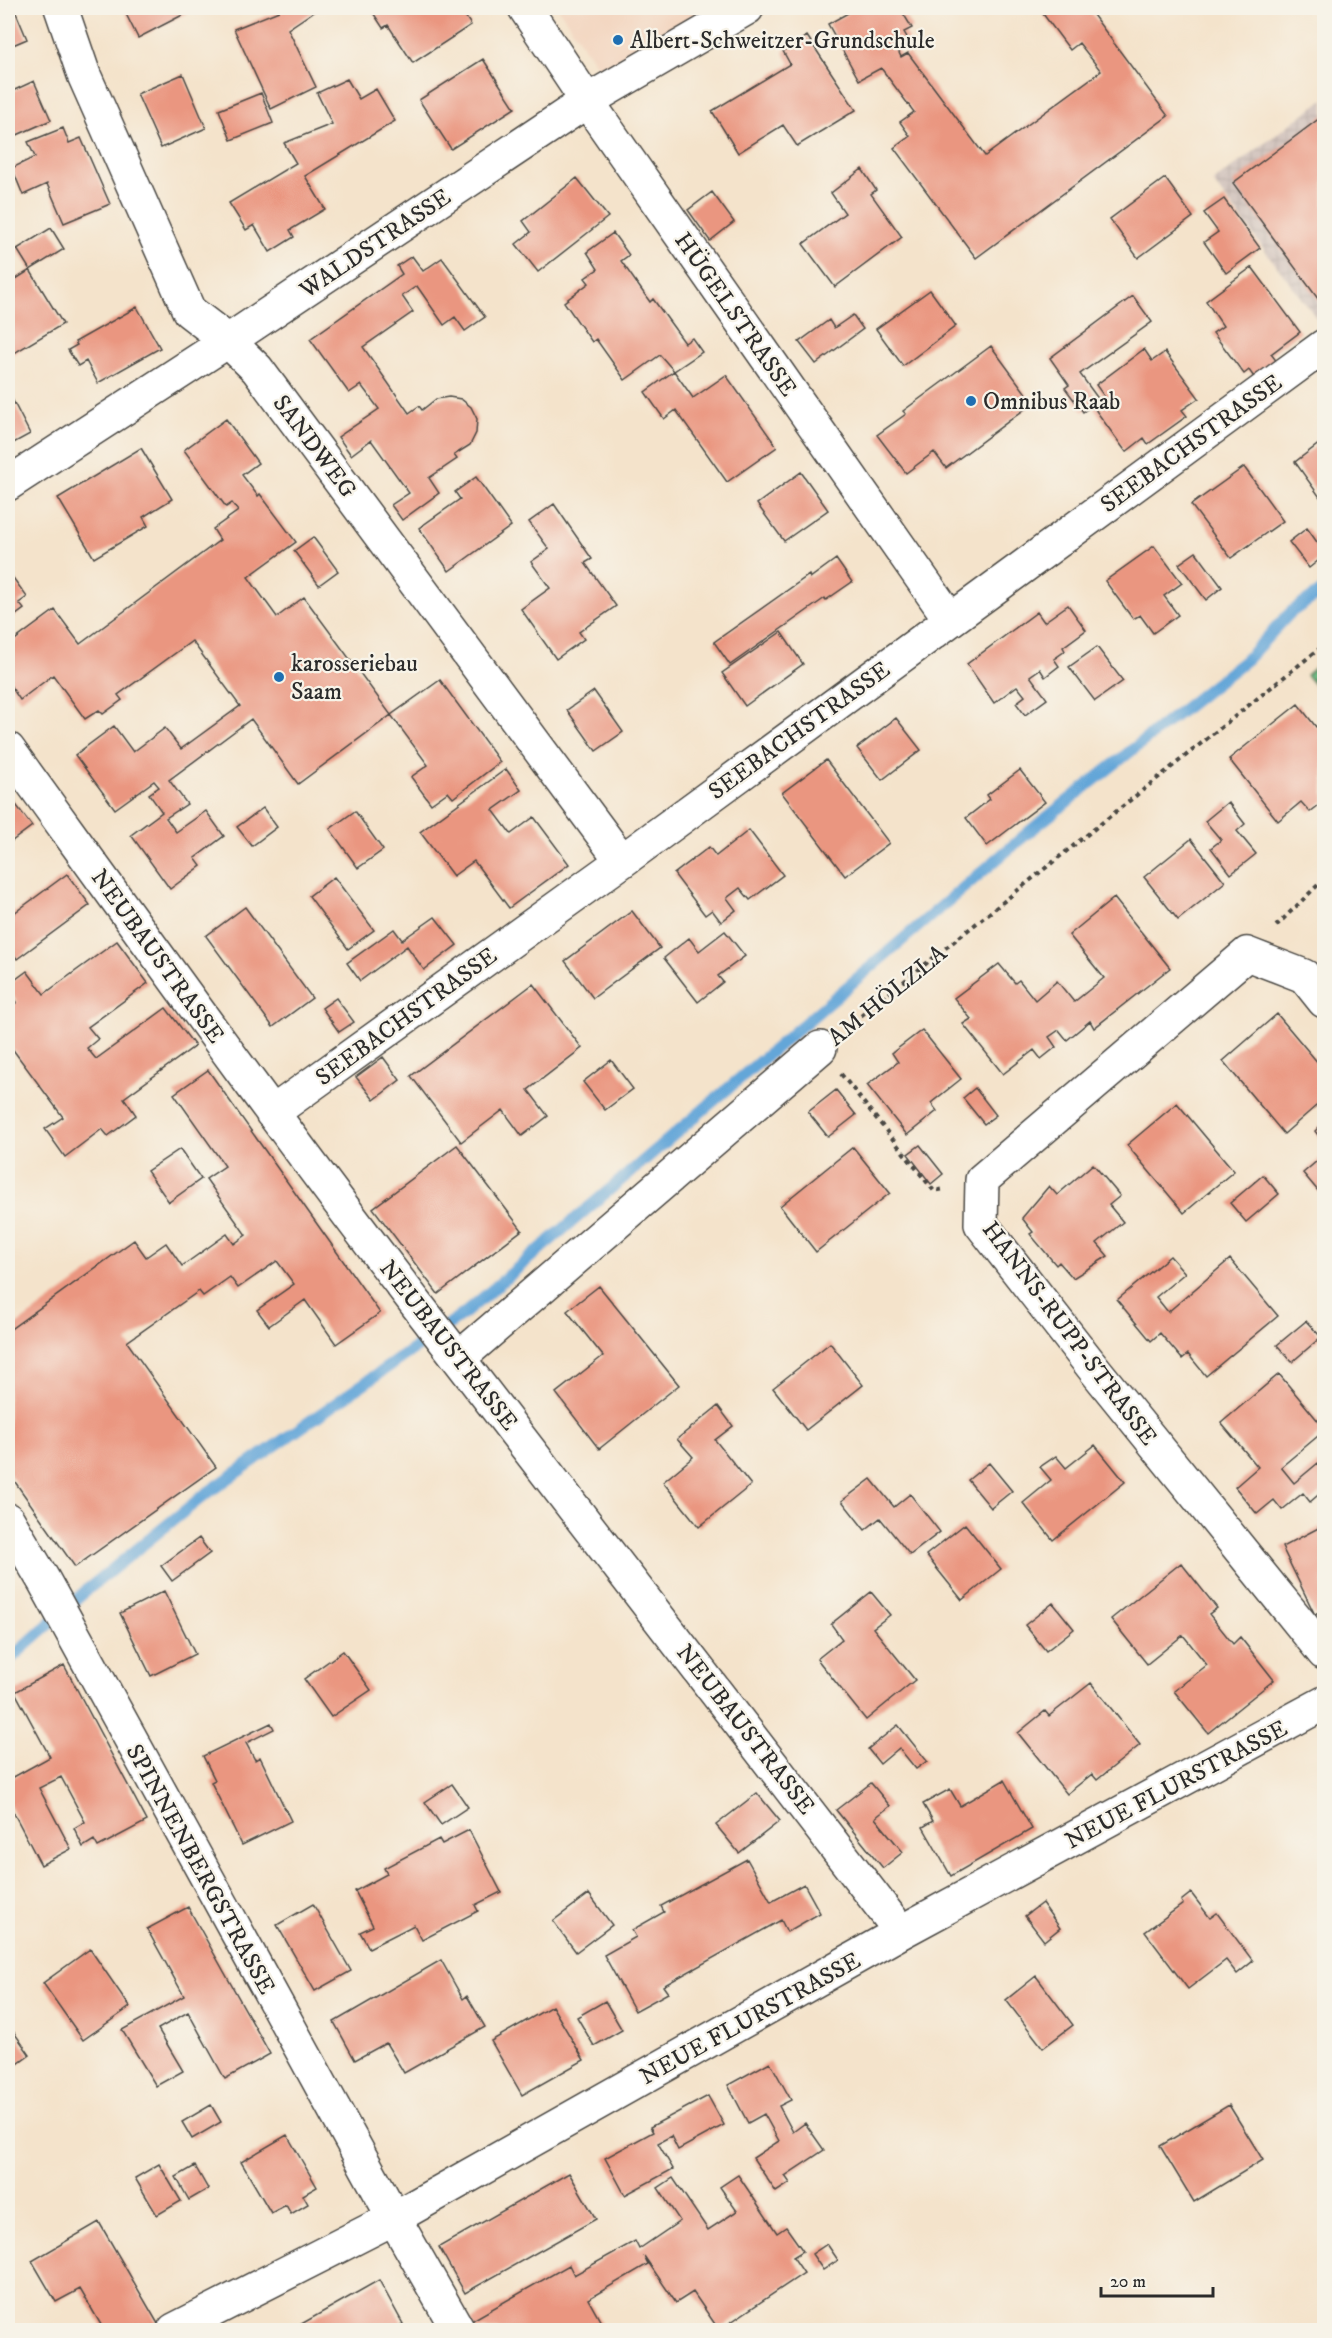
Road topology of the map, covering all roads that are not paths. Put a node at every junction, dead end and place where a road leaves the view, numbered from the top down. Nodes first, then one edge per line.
1 (61, 8) edge
2 (525, 8) edge
3 (747, 8) edge
4 (587, 101) junction
5 (228, 341) junction
6 (1324, 346) edge
7 (8, 484) edge
8 (950, 619) junction
9 (8, 749) edge
10 (622, 861) junction
11 (1324, 1001) edge
12 (820, 1048) road end
13 (272, 1113) junction
14 (459, 1358) junction
15 (8, 1520) edge
16 (1324, 1653) edge
17 (1324, 1703) edge
18 (901, 1932) junction
19 (394, 2218) junction
20 (174, 2331) edge
21 (458, 2331) edge

1 - 5 street, SANDWEG
2 - 4 street, HÜGELSTRASSE
3 - 4 street, WALDSTRASSE
4 - 5 street, WALDSTRASSE
4 - 8 street, HÜGELSTRASSE
5 - 7 street, WALDSTRASSE
5 - 10 street, SANDWEG
6 - 8 street, SEEBACHSTRASSE
8 - 10 street, SEEBACHSTRASSE
9 - 13 street, NEUBAUSTRASSE
10 - 13 street, SEEBACHSTRASSE
11 - 16 street, HANNS-RUPP-STRASSE
12 - 14 street, AM HÖLZLA
13 - 14 street, NEUBAUSTRASSE
14 - 18 street, NEUBAUSTRASSE
15 - 19 street, SPINNENBERGSTRASSE
17 - 18 street, NEUE FLURSTRASSE
18 - 19 street, NEUE FLURSTRASSE
19 - 20 street, NEUE FLURSTRASSE
19 - 21 street, SPINNENBERGSTRASSE

